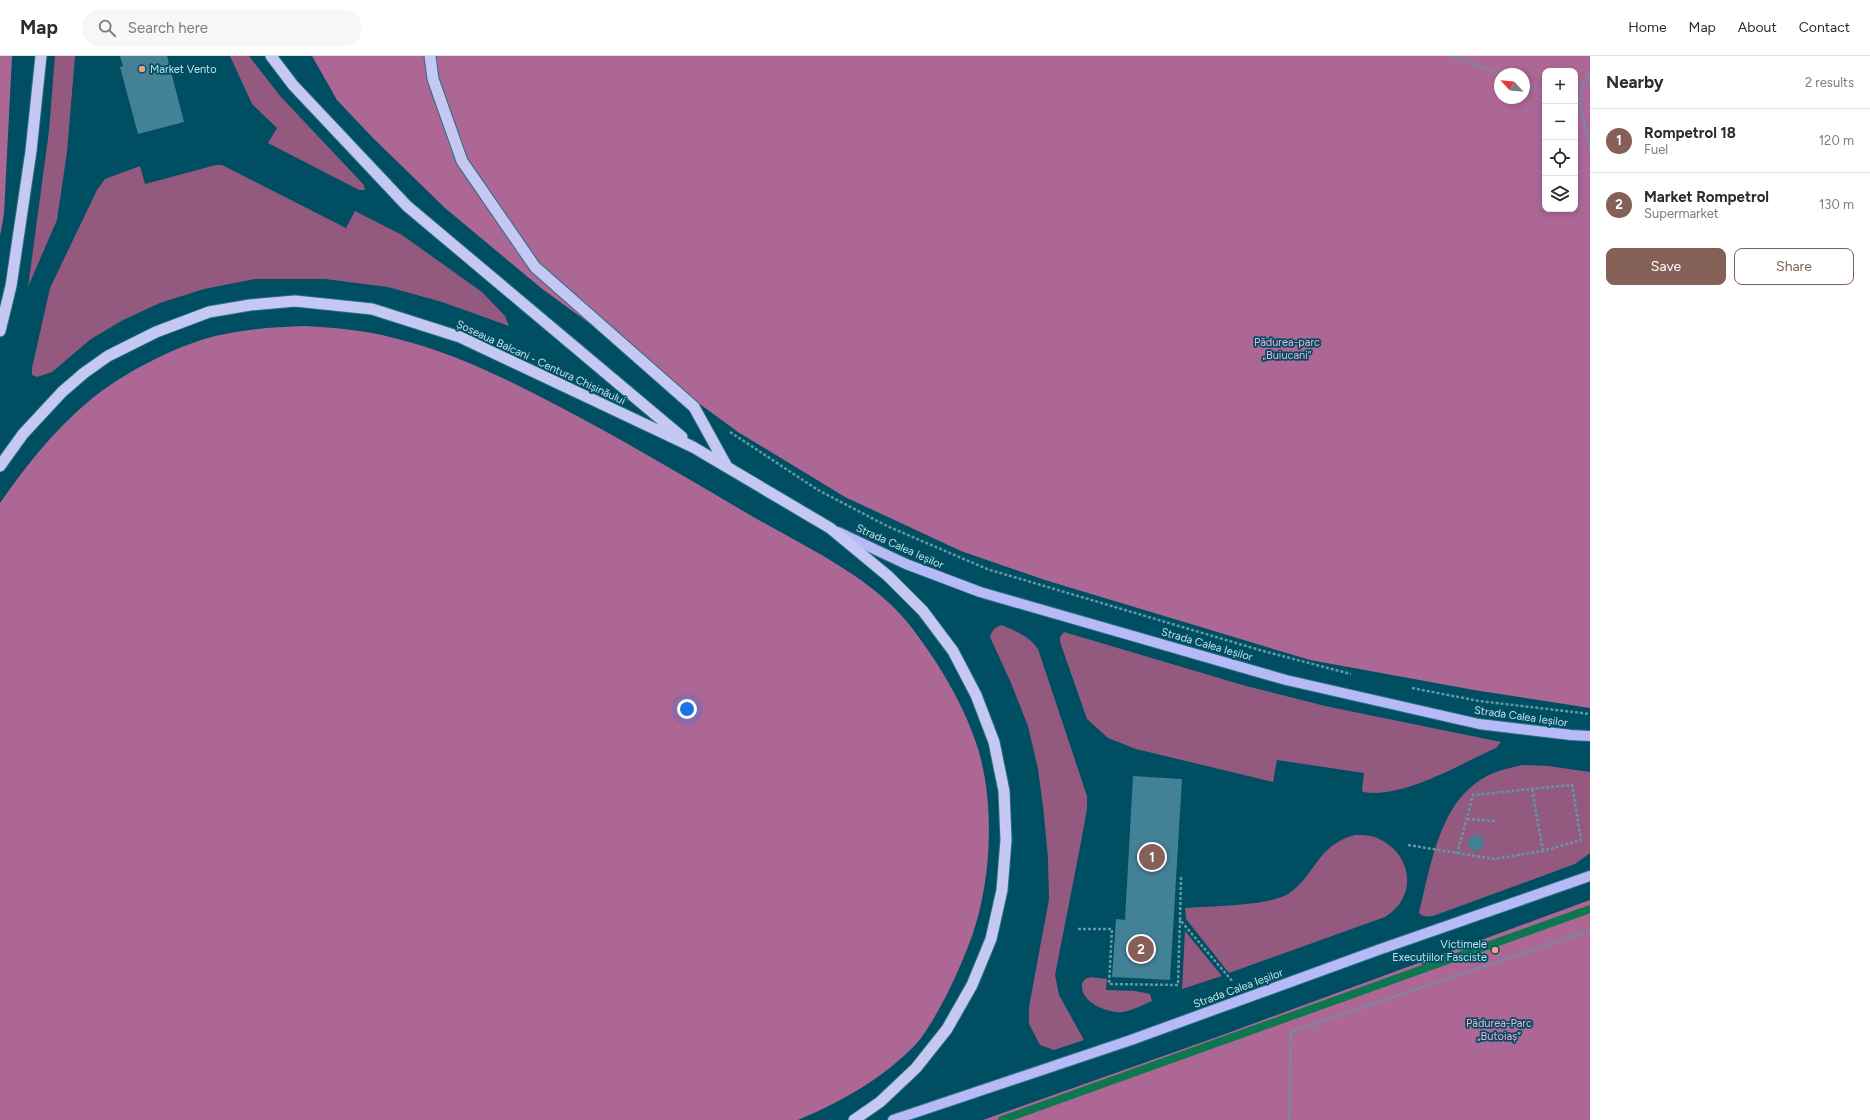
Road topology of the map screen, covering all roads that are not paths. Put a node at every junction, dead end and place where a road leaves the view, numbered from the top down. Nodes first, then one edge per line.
1 (41, 56) edge
2 (270, 56) edge
3 (430, 56) edge
4 (0, 331) edge
5 (693, 446) junction
6 (0, 466) edge
7 (726, 466) junction
8 (830, 528) junction
9 (1590, 736) edge
10 (1590, 876) edge
11 (854, 1120) edge
12 (893, 1120) edge

1 - 4 highway
2 - 5 highway, Șoseaua Balcani - Centura Chișinăului
3 - 7 highway
5 - 6 highway, Șoseaua Balcani - Centura Chișinăului
5 - 7 highway, Șoseaua Balcani - Centura Chișinăului
7 - 8 highway, Șoseaua Balcani - Centura Chișinăului
8 - 9 main road, Strada Calea Ieșilor
8 - 11 highway, Șoseaua Balcani - Centura Chișinăului
10 - 12 main road, Strada Calea Ieșilor

